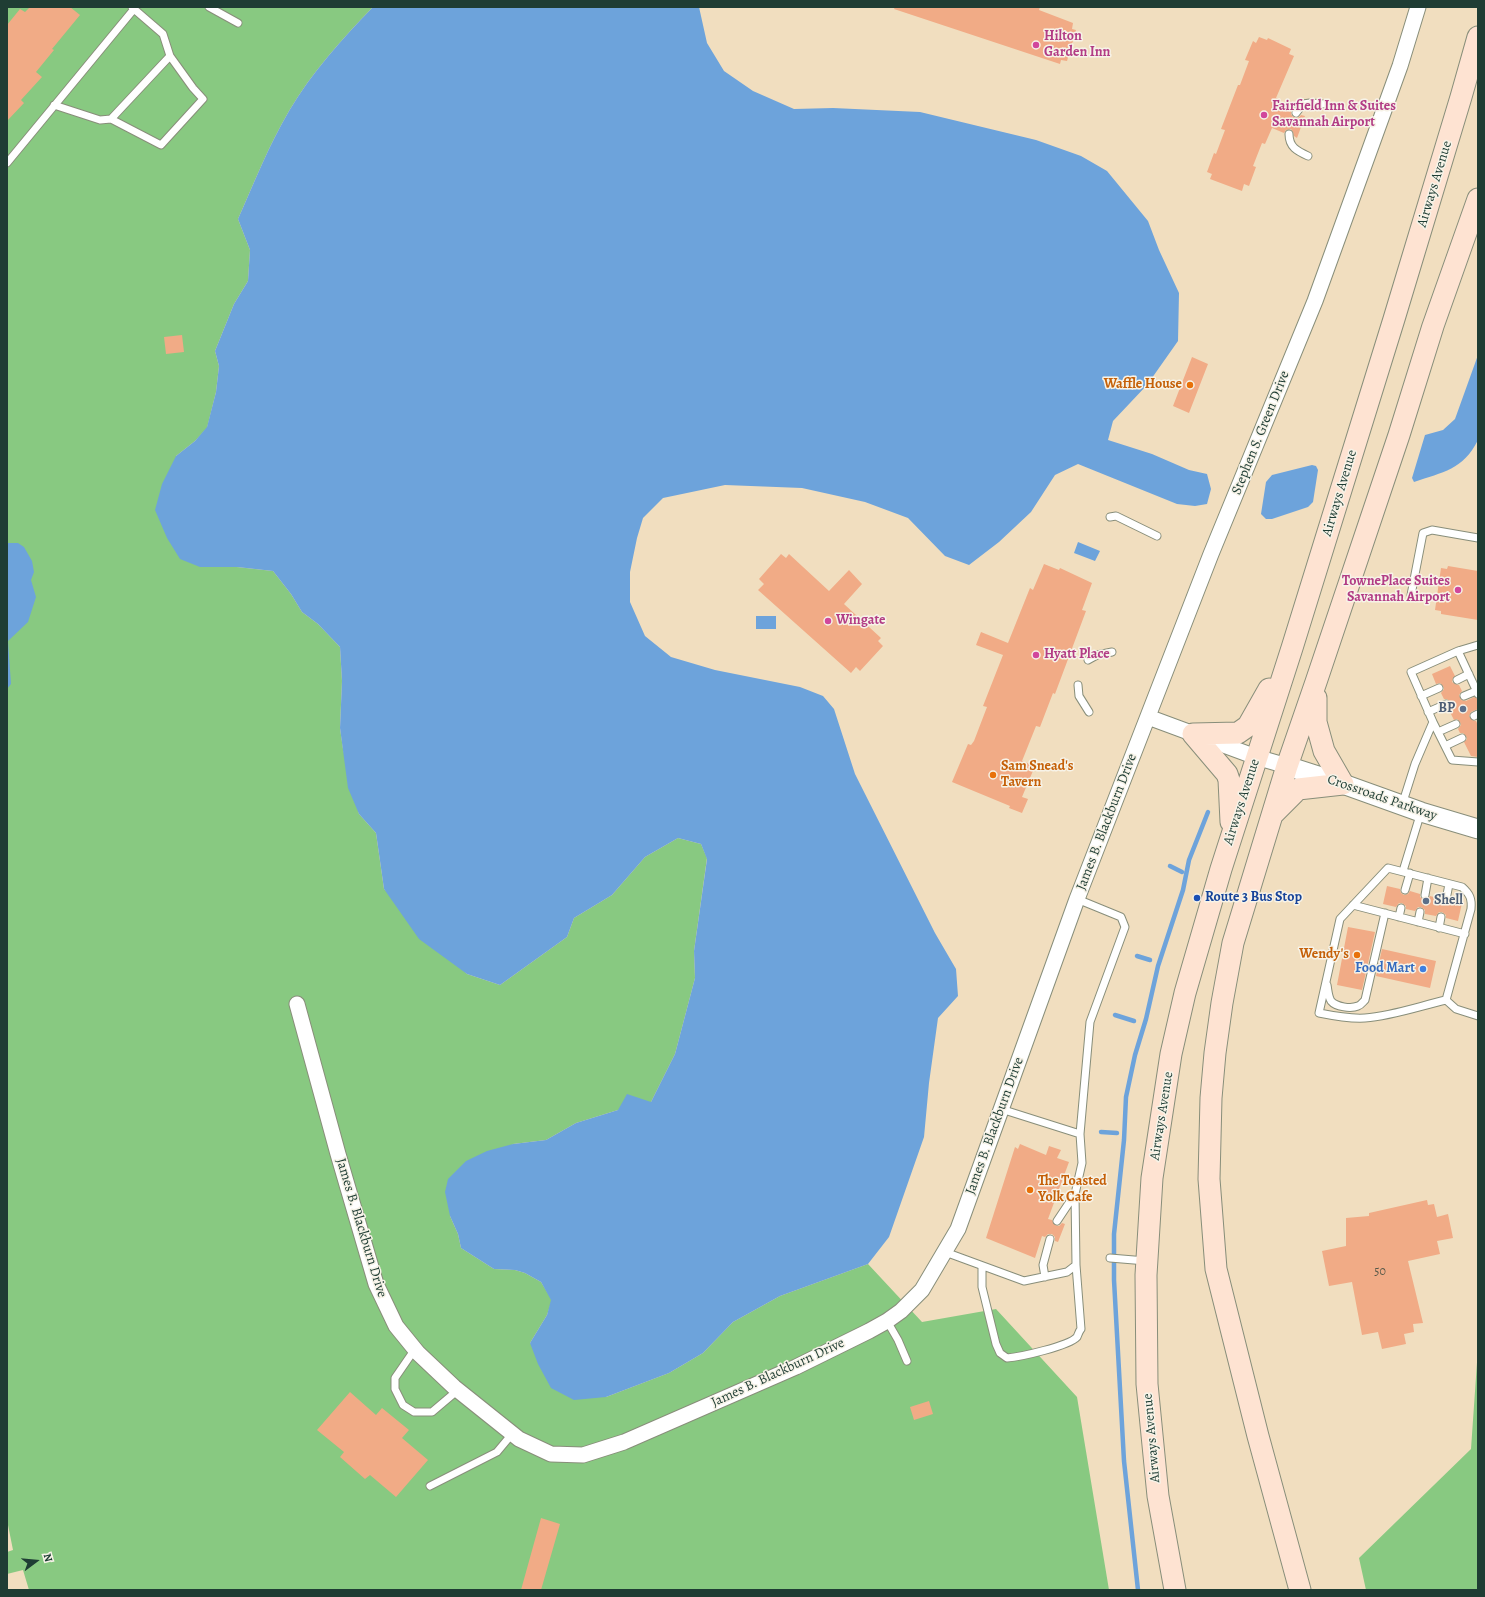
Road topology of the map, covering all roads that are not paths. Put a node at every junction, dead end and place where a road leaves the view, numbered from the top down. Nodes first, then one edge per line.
1 (209, 7) edge
2 (134, 8) edge
3 (1413, 8) edge
4 (238, 23) dead end
5 (1478, 36) edge
6 (170, 56) junction
7 (1325, 104) dead end
8 (54, 105) junction
9 (1296, 113) dead end
10 (111, 119) junction
11 (1289, 134) dead end
12 (1308, 156) dead end
13 (7, 163) edge
14 (1478, 199) edge
15 (1110, 517) dead end
16 (1157, 536) dead end
17 (1478, 538) edge
18 (1411, 595) dead end
19 (1478, 645) edge
20 (1292, 648) junction
21 (1458, 651) junction
22 (1112, 652) dead end
23 (1088, 660) dead end
24 (1469, 674) junction
25 (1457, 680) dead end
26 (1316, 682) junction
27 (1078, 685) dead end
28 (1438, 688) dead end
29 (1477, 692) edge
30 (1421, 696) junction
31 (1464, 696) dead end
32 (1446, 704) dead end
33 (1089, 712) dead end
34 (1428, 712) junction
35 (1148, 717) junction
36 (1433, 722) junction
37 (1456, 724) dead end
38 (1438, 732) junction
39 (1193, 734) junction
40 (1462, 738) dead end
41 (1445, 746) junction
42 (1256, 757) junction
43 (1478, 762) edge
44 (1287, 766) junction
45 (1343, 784) junction
46 (1401, 805) junction
47 (1421, 812) junction
48 (1272, 814) junction
49 (1478, 829) edge
50 (1232, 835) junction
51 (1406, 872) junction
52 (1428, 878) junction
53 (1449, 884) junction
54 (1405, 890) dead end
55 (1424, 894) dead end
56 (1077, 899) junction
57 (1446, 900) dead end
58 (1353, 905) junction
59 (1401, 908) dead end
60 (1474, 910) edge
61 (1420, 912) dead end
62 (1385, 913) junction
63 (1399, 917) junction
64 (1441, 917) dead end
65 (1418, 922) junction
66 (1439, 928) junction
67 (1465, 934) junction
68 (1327, 979) junction
69 (1446, 1000) junction
70 (297, 1004) dead end
71 (1478, 1016) edge
72 (1001, 1109) junction
73 (1080, 1134) junction
74 (1075, 1194) junction
75 (1057, 1222) dead end
76 (1050, 1239) dead end
77 (945, 1252) junction
78 (1110, 1258) dead end
79 (1146, 1261) junction
80 (1076, 1265) junction
81 (982, 1266) junction
82 (1045, 1277) junction
83 (887, 1321) junction
84 (415, 1349) junction
85 (907, 1361) dead end
86 (458, 1389) junction
87 (512, 1434) junction
88 (430, 1486) dead end
89 (1175, 1590) edge
90 (1300, 1590) edge

1 - 4 lane
2 - 6 lane
2 - 8 lane
3 - 35 street, Stephen S. Green Drive
5 - 20 main road, Airways Avenue
6 - 10 lane
6 - 10 lane
7 - 9 lane
8 - 10 lane
8 - 13 lane
11 - 12 lane
14 - 26 main road
15 - 16 lane
17 - 18 lane
19 - 21 lane
20 - 39 main road
20 - 42 main road, Airways Avenue
21 - 24 lane
21 - 30 lane
22 - 23 lane
24 - 25 lane
24 - 29 lane
26 - 44 main road
26 - 45 main road
27 - 33 lane
28 - 30 lane
29 - 31 lane
30 - 34 lane
32 - 34 lane
34 - 36 lane
35 - 39 street
35 - 56 street, James B. Blackburn Drive
36 - 38 lane
36 - 46 lane
37 - 38 lane
38 - 41 lane
39 - 42 street
39 - 50 main road
40 - 41 lane
41 - 43 lane
42 - 44 street
42 - 50 main road, Airways Avenue
44 - 45 street, Crossroads Parkway
44 - 48 main road
45 - 46 street, Crossroads Parkway
45 - 48 main road
46 - 47 street, Crossroads Parkway
47 - 49 street, Crossroads Parkway
47 - 51 lane
48 - 90 main road
50 - 79 main road, Airways Avenue
51 - 52 lane
51 - 54 lane
51 - 58 lane
52 - 53 lane
52 - 55 lane
53 - 57 lane
53 - 60 lane
56 - 72 street, James B. Blackburn Drive
56 - 73 lane
58 - 62 lane
58 - 68 lane
59 - 63 lane
60 - 67 lane
61 - 65 lane
62 - 63 lane
62 - 68 lane
63 - 65 lane
64 - 66 lane
65 - 66 lane
66 - 67 lane
67 - 69 lane
68 - 69 lane
69 - 71 lane
70 - 84 street, James B. Blackburn Drive
72 - 73 lane
72 - 77 street, James B. Blackburn Drive
73 - 74 lane
74 - 75 lane
74 - 80 lane
76 - 82 lane
77 - 81 lane
77 - 83 street, James B. Blackburn Drive
78 - 79 lane
79 - 89 main road, Airways Avenue
80 - 81 lane
80 - 82 lane
81 - 82 lane
83 - 85 lane
83 - 87 street, James B. Blackburn Drive
84 - 86 street, James B. Blackburn Drive
84 - 86 lane
86 - 87 street, James B. Blackburn Drive
87 - 88 lane

